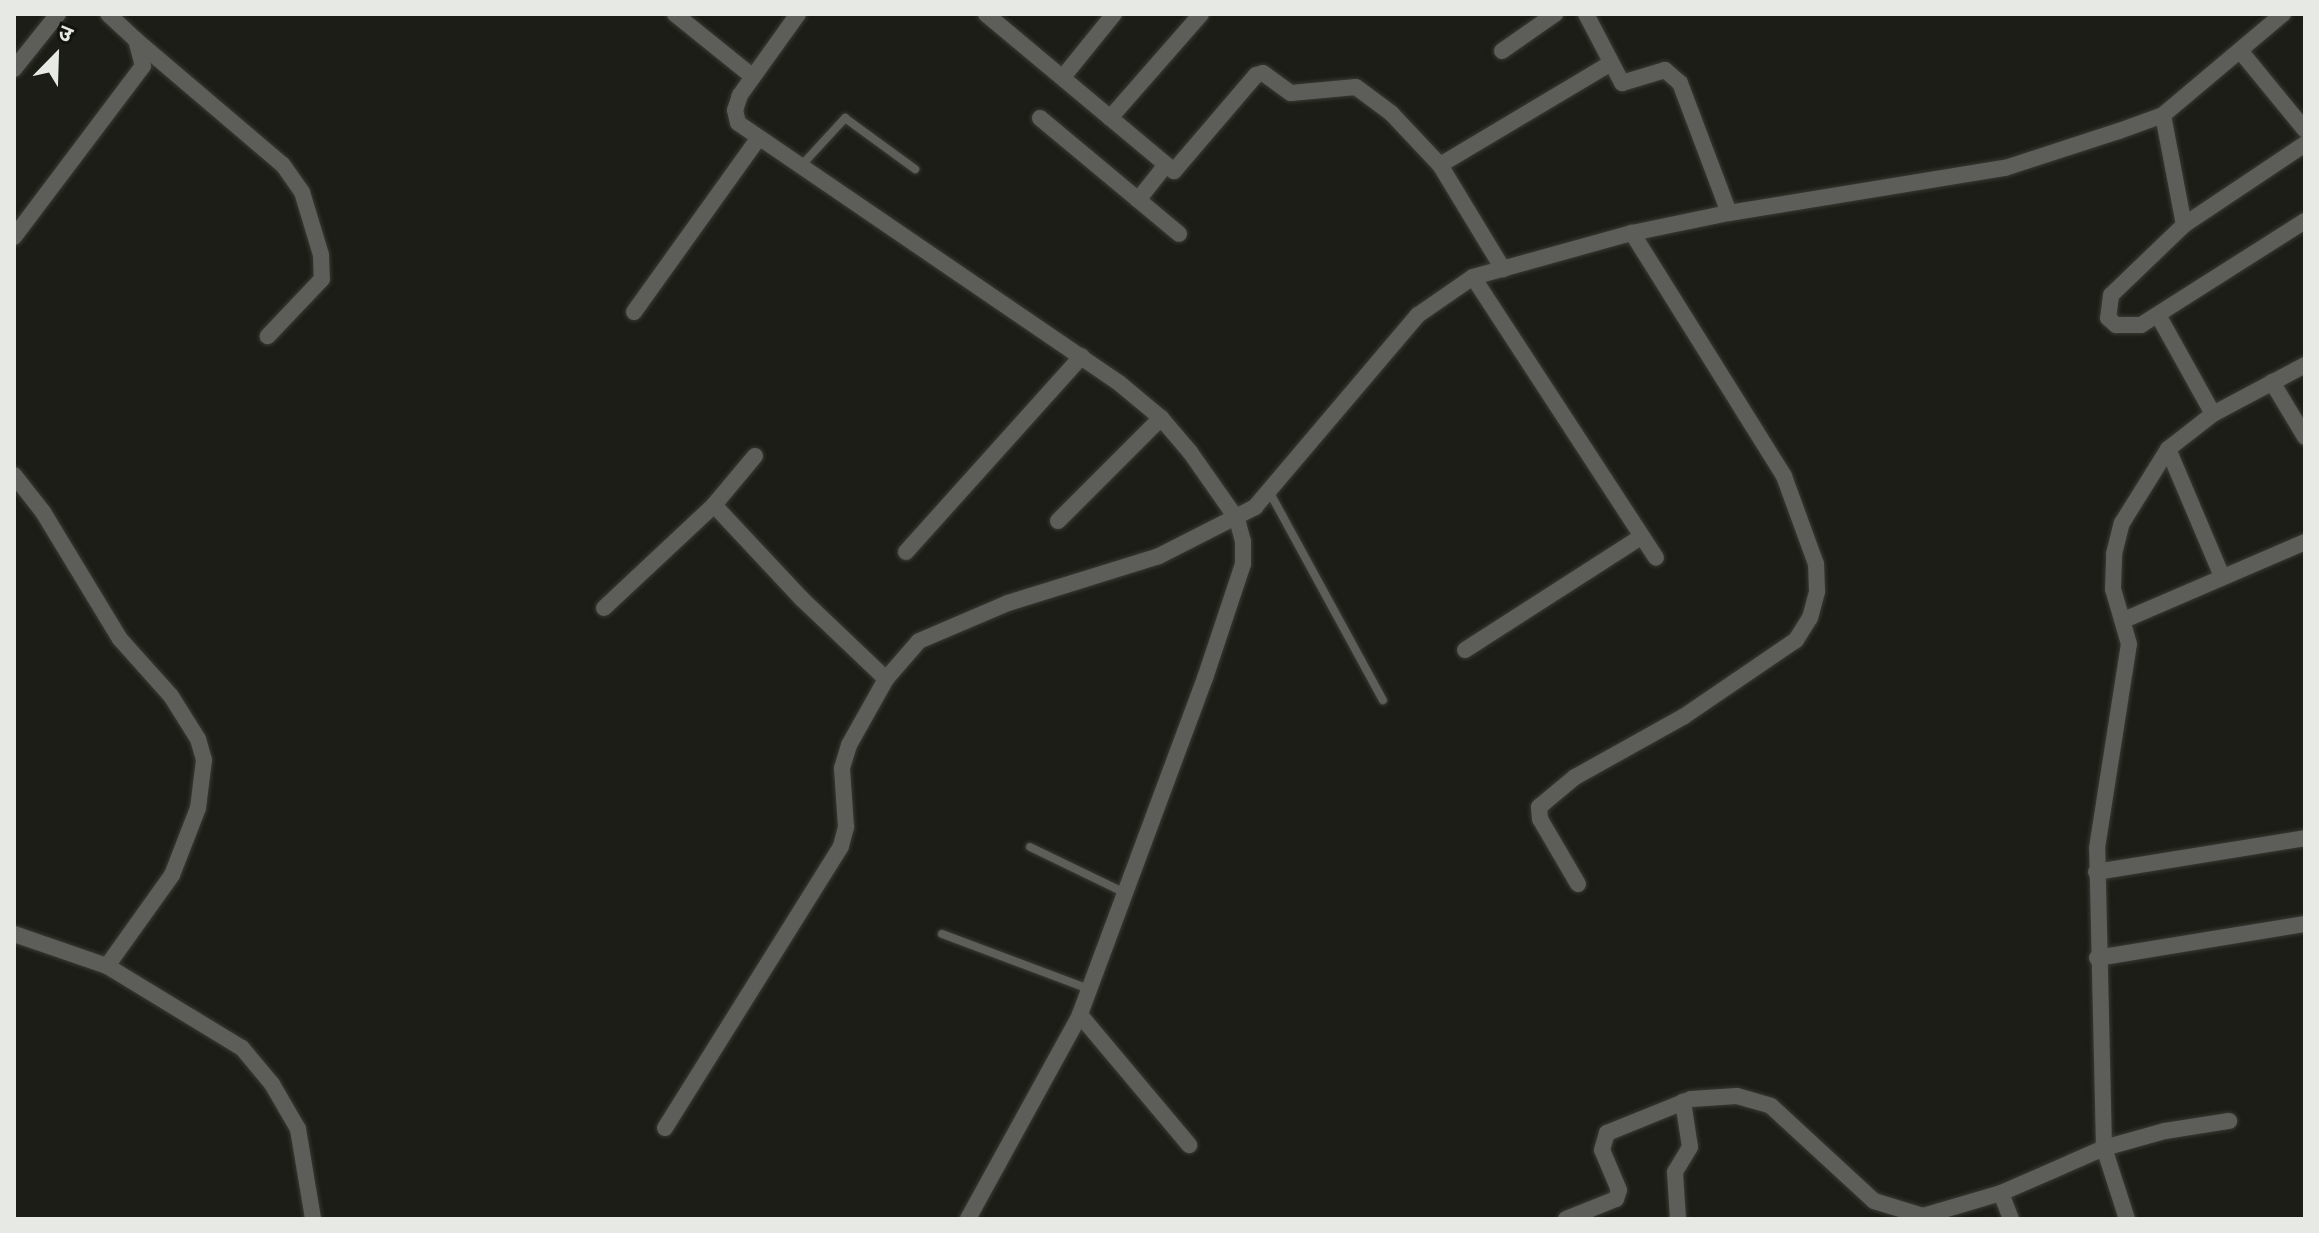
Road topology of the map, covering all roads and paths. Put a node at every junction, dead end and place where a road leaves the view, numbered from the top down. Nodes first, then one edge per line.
1 (58, 14) edge
2 (108, 14) edge
3 (675, 14) edge
4 (798, 14) edge
5 (986, 14) edge
6 (1114, 14) edge
7 (1201, 14) edge
8 (1555, 14) edge
9 (1586, 14) edge
10 (2283, 14) edge
11 (136, 40) junction
12 (1502, 51) dead end
13 (2242, 53) junction
14 (1611, 63) junction
15 (14, 69) edge
16 (753, 77) junction
17 (1063, 77) junction
18 (2163, 115) junction
19 (1040, 118) dead end
20 (1110, 118) junction
21 (2305, 130) edge
22 (758, 139) junction
23 (2305, 144) edge
24 (1440, 165) junction
25 (1165, 166) junction
26 (800, 167) junction
27 (915, 169) dead end
28 (1138, 200) junction
29 (1729, 213) junction
30 (2305, 221) edge
31 (2184, 225) junction
32 (1632, 233) junction
33 (1179, 234) dead end
34 (14, 237) edge
35 (1503, 269) junction
36 (1473, 277) junction
37 (634, 312) dead end
38 (2158, 315) junction
39 (268, 336) dead end
40 (1082, 356) junction
41 (2305, 365) edge
42 (2272, 382) junction
43 (2213, 414) junction
44 (1161, 418) junction
45 (2305, 437) edge
46 (2168, 449) junction
47 (755, 456) dead end
48 (14, 475) edge
49 (1270, 493) junction
50 (714, 505) junction
51 (1237, 519) junction
52 (1058, 521) dead end
53 (1641, 537) junction
54 (2305, 542) edge
55 (906, 552) dead end
56 (1656, 558) dead end
57 (2222, 576) junction
58 (604, 608) dead end
59 (2124, 620) junction
60 (1465, 650) dead end
61 (886, 679) junction
62 (1383, 700) dead end
63 (2305, 838) edge
64 (1030, 847) dead end
65 (2096, 872) junction
66 (1578, 884) dead end
67 (1125, 893) junction
68 (2305, 924) edge
69 (14, 934) edge
70 (942, 934) dead end
71 (2097, 958) junction
72 (107, 966) junction
73 (1089, 989) junction
74 (1080, 1015) junction
75 (1683, 1102) junction
76 (2229, 1121) dead end
77 (665, 1128) dead end
78 (1189, 1145) dead end
79 (2104, 1148) junction
80 (2001, 1193) junction
81 (1923, 1217) edge
82 (313, 1219) edge
83 (968, 1219) edge
84 (1566, 1219) edge
85 (1678, 1219) edge
86 (2011, 1219) edge
87 (2127, 1219) edge

1 - 15 street
2 - 11 street
3 - 16 street
4 - 16 street
5 - 17 street
6 - 17 street
7 - 20 street
8 - 12 street
9 - 14 street
10 - 13 street
11 - 34 street
11 - 39 street
13 - 18 street
13 - 21 street
14 - 24 street
14 - 29 street
16 - 22 street
17 - 20 street
18 - 29 street
18 - 31 street
19 - 28 street
20 - 25 street
22 - 26 street
22 - 37 street
23 - 31 street
24 - 25 street
24 - 35 street
25 - 28 street
26 - 27 lane
26 - 40 street
28 - 33 street
29 - 32 street
30 - 38 street
31 - 38 street
32 - 35 street
32 - 66 street
35 - 36 street
36 - 49 street
36 - 53 street
38 - 43 street
40 - 44 street
40 - 55 street
41 - 42 street
42 - 43 street
42 - 45 street
43 - 46 street
44 - 51 street
44 - 52 street
46 - 57 street
46 - 59 street
47 - 50 street
48 - 72 street
49 - 51 street
49 - 62 lane
50 - 58 street
50 - 61 street
51 - 61 street
51 - 67 street
53 - 56 street
53 - 60 street
54 - 57 street
57 - 59 street
59 - 65 street
61 - 77 street
63 - 65 street
64 - 67 lane
65 - 71 street
67 - 73 street
68 - 71 street
69 - 72 street
70 - 73 lane
71 - 79 street
72 - 82 street
73 - 74 street
74 - 78 street
74 - 83 street
75 - 81 street
75 - 84 street
75 - 85 street
76 - 79 street
79 - 80 street
79 - 87 street
80 - 81 street
80 - 86 street

